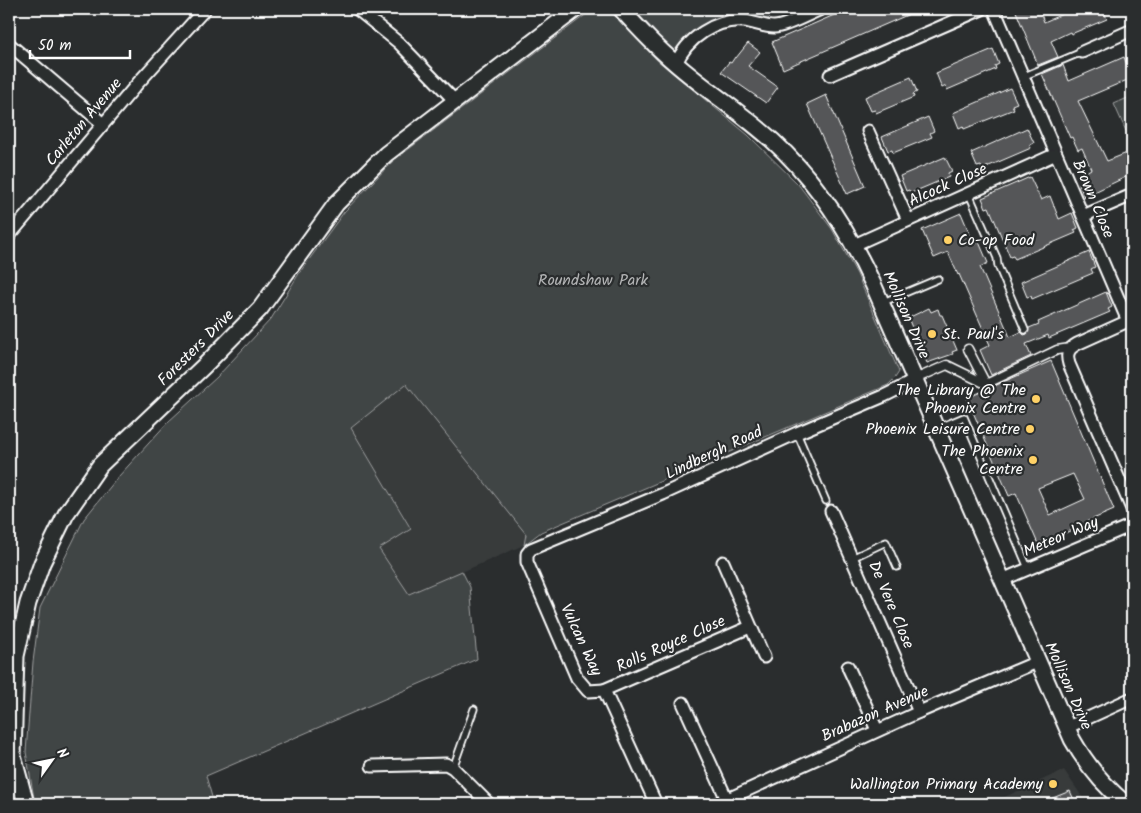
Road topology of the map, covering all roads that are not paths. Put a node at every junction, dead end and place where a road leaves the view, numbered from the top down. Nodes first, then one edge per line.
1 (205, 9) edge
2 (356, 9) edge
3 (576, 9) edge
4 (621, 9) edge
5 (821, 9) edge
6 (982, 9) edge
7 (994, 9) edge
8 (1131, 33) edge
9 (9, 44) edge
10 (1082, 52) joint
11 (676, 64) junction
12 (830, 75) dead end
13 (1022, 77) junction
14 (455, 101) junction
15 (103, 124) junction
16 (868, 130) dead end
17 (1056, 154) junction
18 (969, 194) junction
19 (1132, 195) edge
20 (1083, 216) junction
21 (908, 220) junction
22 (9, 236) edge
23 (854, 245) junction
24 (938, 279) dead end
25 (882, 303) junction
26 (1130, 321) edge
27 (1025, 330) dead end
28 (1070, 348) junction
29 (968, 349) dead end
30 (915, 379) junction
31 (986, 384) junction
32 (936, 429) junction
33 (797, 433) junction
34 (829, 506) joint
35 (1132, 509) edge
36 (1132, 525) edge
37 (527, 554) joint
38 (852, 558) junction
39 (722, 562) dead end
40 (897, 567) dead end
41 (1028, 568) junction
42 (1002, 580) junction
43 (750, 626) junction
44 (12, 656) edge
45 (764, 658) dead end
46 (1037, 662) junction
47 (848, 668) dead end
48 (604, 690) junction
49 (1132, 698) edge
50 (682, 703) dead end
51 (474, 709) dead end
52 (919, 712) junction
53 (1066, 728) junction
54 (877, 730) junction
55 (372, 766) dead end
56 (453, 768) junction
57 (725, 803) edge
58 (26, 804) edge
59 (489, 804) edge
60 (656, 804) edge
61 (1126, 804) edge

1 - 15 street, Carleton Avenue
2 - 14 street
3 - 14 main road, Foresters Drive
4 - 11 main road, Mollison Drive
5 - 11 street
6 - 12 street
7 - 13 street, Brown Close
8 - 10 street
9 - 15 street
10 - 13 lane
11 - 23 main road, Mollison Drive
13 - 17 street, Brown Close
14 - 44 main road, Foresters Drive
15 - 22 street, Carleton Avenue
16 - 21 street
17 - 18 street, Alcock Close
17 - 20 street, Brown Close
18 - 21 street, Alcock Close
18 - 27 lane
19 - 20 street
20 - 26 street, Brown Close
21 - 23 street, Alcock Close
23 - 25 main road, Mollison Drive
24 - 25 lane
25 - 30 main road, Mollison Drive
26 - 28 street, Brown Close
28 - 31 street
28 - 35 street
29 - 31 street
30 - 31 street
30 - 32 main road, Mollison Drive
30 - 33 street, Lindbergh Road
32 - 41 lane
32 - 42 main road, Mollison Drive
33 - 34 lane
33 - 37 street, Lindbergh Road
34 - 38 street, De Vere Close
36 - 41 street, Meteor Way
37 - 48 street, Vulcan Way
38 - 40 lane
38 - 52 street, De Vere Close
39 - 43 street, Rolls Royce Close
41 - 42 street, Meteor Way
42 - 46 main road, Mollison Drive
43 - 45 street, Rolls Royce Close
43 - 48 street, Rolls Royce Close
44 - 58 main road, Foresters Drive
46 - 52 street, Brabazon Avenue
46 - 53 main road, Mollison Drive
47 - 54 street
48 - 60 street, Vulcan Way
49 - 53 street
50 - 57 street
51 - 56 lane
52 - 54 street, Brabazon Avenue
53 - 61 main road, Mollison Drive
54 - 57 street, Brabazon Avenue
55 - 56 street
56 - 59 street

